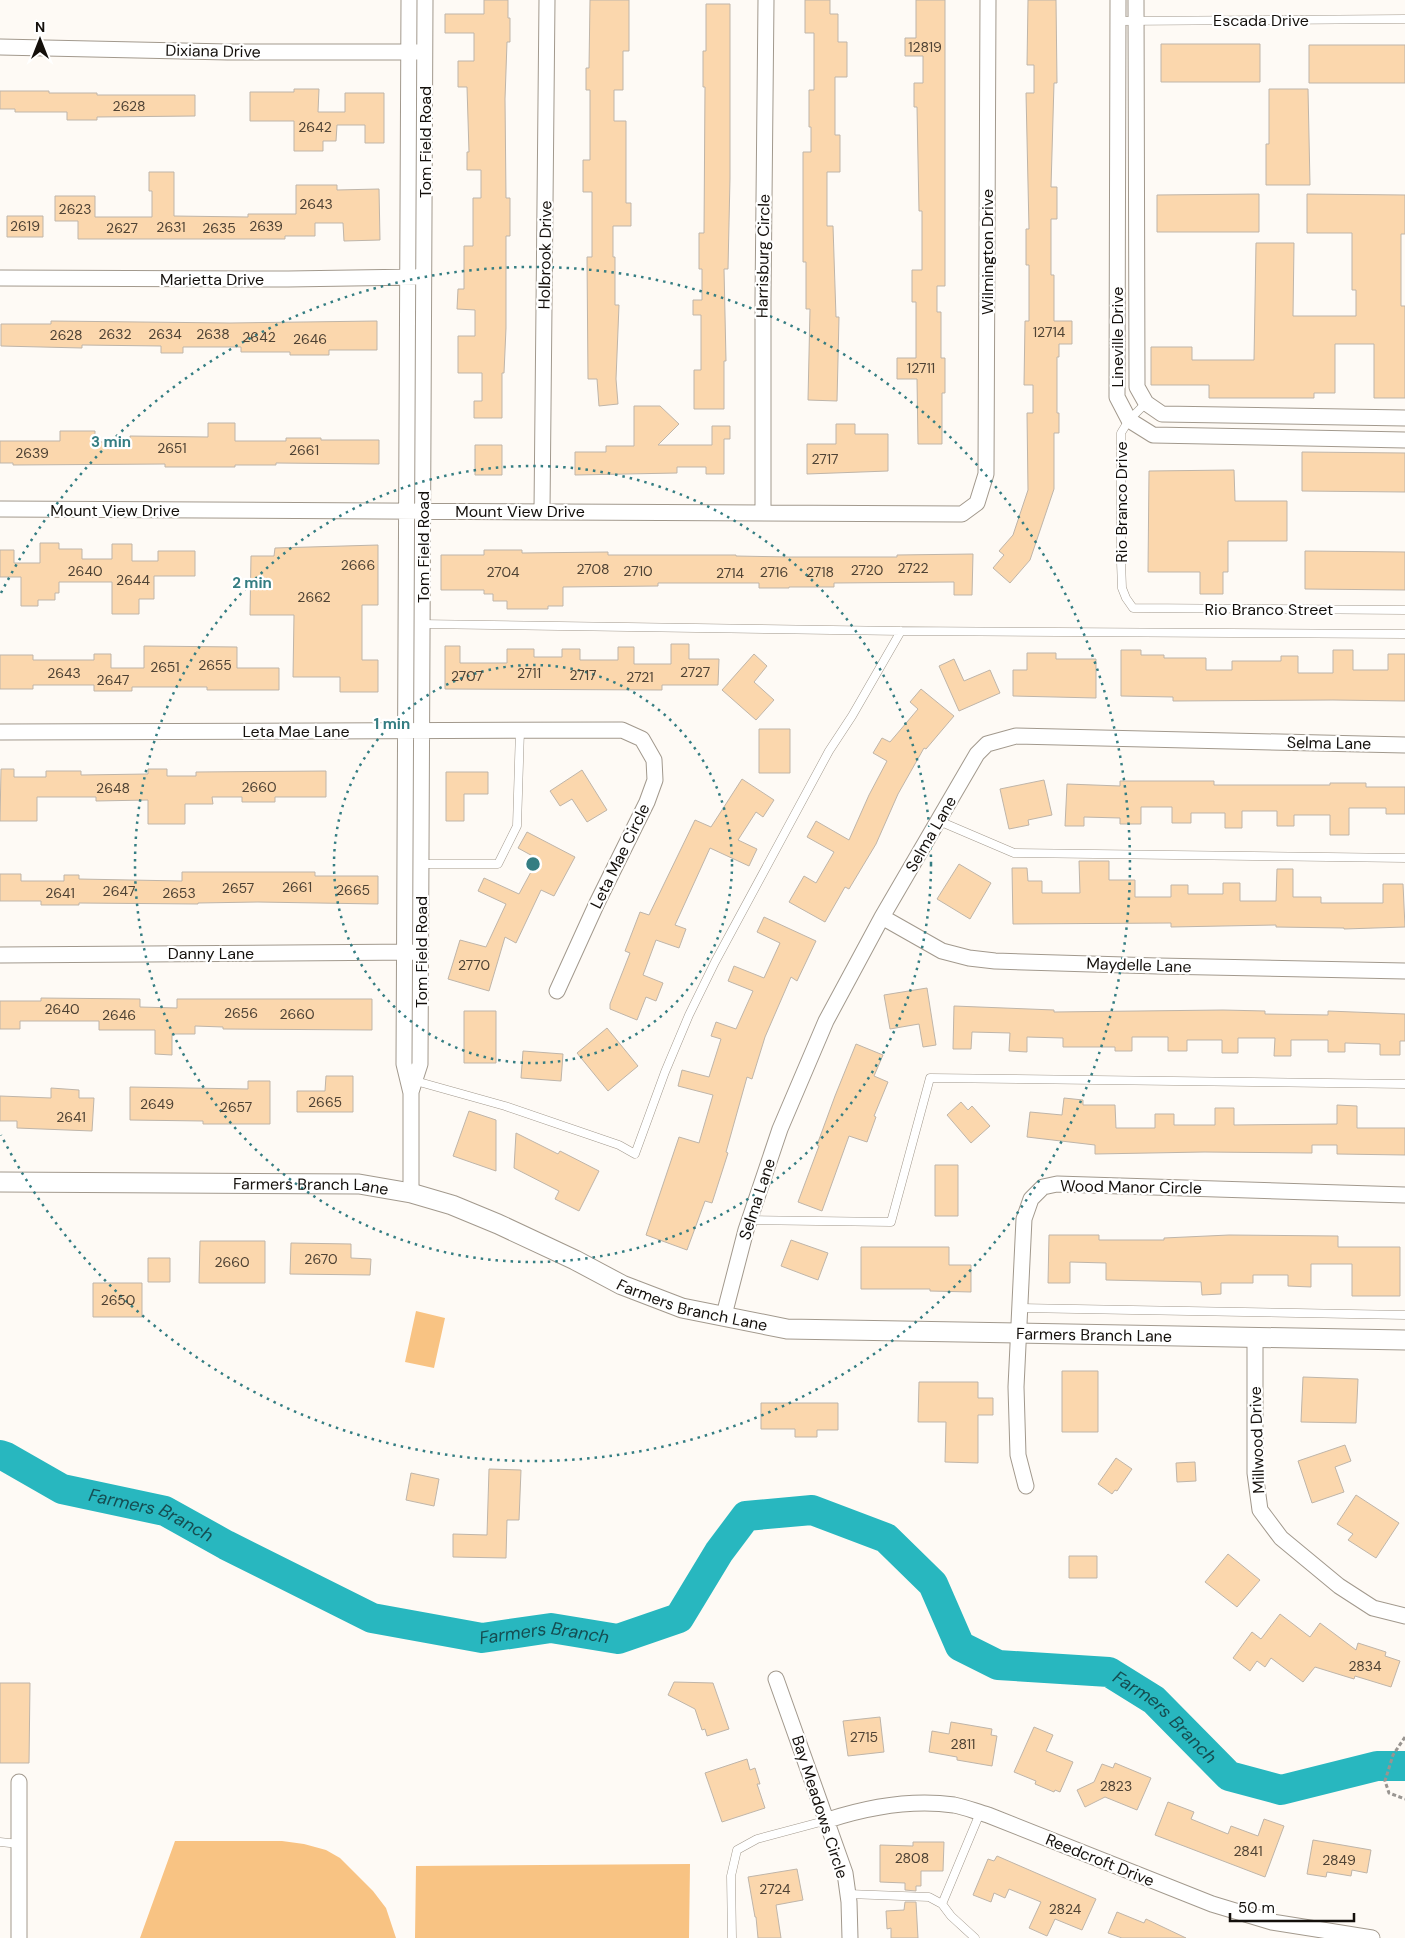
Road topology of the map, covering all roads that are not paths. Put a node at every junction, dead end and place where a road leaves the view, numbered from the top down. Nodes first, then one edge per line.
1 (408, 0) edge
2 (425, 0) edge
3 (547, 0) edge
4 (766, 0) edge
5 (988, 0) edge
6 (1118, 0) edge
7 (1136, 0) edge
8 (1405, 19) edge
9 (1118, 21) junction
10 (1137, 21) junction
11 (0, 47) edge
12 (408, 52) junction
13 (425, 52) junction
14 (424, 277) junction
15 (0, 278) edge
16 (407, 278) junction
17 (1146, 402) junction
18 (1405, 418) edge
19 (1129, 420) junction
20 (1405, 440) edge
21 (978, 504) joint
22 (0, 509) edge
23 (406, 510) junction
24 (423, 510) junction
25 (542, 511) junction
26 (762, 512) junction
27 (1133, 608) joint
28 (1405, 610) edge
29 (406, 624) junction
30 (422, 624) junction
31 (901, 631) junction
32 (1405, 634) edge
33 (520, 730) junction
34 (622, 730) joint
35 (406, 731) junction
36 (422, 731) junction
37 (0, 732) edge
38 (1405, 745) edge
39 (939, 821) junction
40 (1405, 858) edge
41 (405, 864) junction
42 (421, 864) junction
43 (882, 917) junction
44 (404, 952) junction
45 (421, 952) junction
46 (0, 955) edge
47 (1405, 971) edge
48 (557, 991) dead end
49 (1405, 1084) edge
50 (411, 1085) junction
51 (0, 1182) edge
52 (411, 1193) junction
53 (1405, 1195) edge
54 (750, 1220) junction
55 (1020, 1308) junction
56 (724, 1315) junction
57 (1405, 1316) edge
58 (1019, 1333) junction
59 (1255, 1336) junction
60 (1405, 1340) edge
61 (1026, 1486) dead end
62 (1405, 1616) edge
63 (776, 1679) dead end
64 (19, 1782) dead end
65 (980, 1813) junction
66 (828, 1820) junction
67 (0, 1842) edge
68 (19, 1844) junction
69 (848, 1894) junction
70 (942, 1904) junction
71 (19, 1938) edge
72 (732, 1938) edge
73 (850, 1938) edge
74 (974, 1938) edge
75 (1372, 1938) edge

1 - 12 street, Tom Field Road
2 - 13 street, Tom Field Road
3 - 25 street, Holbrook Drive
4 - 26 street, Harrisburg Circle
5 - 21 street, Wilmington Drive
6 - 9 street, Lineville Drive
7 - 10 street, Lineville Drive
8 - 10 lane, Escada Drive
9 - 10 lane, Escada Drive
9 - 19 street, Lineville Drive
10 - 17 street, Lineville Drive
11 - 12 street, Dixiana Drive
12 - 13 street, Dixiana Drive
12 - 16 street, Tom Field Road
13 - 14 street, Tom Field Road
14 - 16 street, Marietta Drive
14 - 24 street, Tom Field Road
15 - 16 street, Marietta Drive
16 - 23 street, Tom Field Road
17 - 18 street
17 - 19 lane, Rio Branco Drive
19 - 20 street
19 - 27 lane, Rio Branco Drive
21 - 26 street, Mount View Drive
22 - 23 street, Mount View Drive
23 - 24 street, Mount View Drive
23 - 29 street, Tom Field Road
24 - 25 street, Mount View Drive
24 - 30 street, Tom Field Road
25 - 26 street, Mount View Drive
27 - 28 lane, Rio Branco Street
29 - 30 lane
29 - 35 street, Tom Field Road
30 - 31 lane
30 - 36 street, Tom Field Road
31 - 32 lane
31 - 50 lane
33 - 34 street, Leta Mae Lane
33 - 36 street, Leta Mae Lane
33 - 42 lane
34 - 48 street, Leta Mae Circle
35 - 36 street, Leta Mae Lane
35 - 37 street, Leta Mae Lane
35 - 41 street, Tom Field Road
36 - 42 street, Tom Field Road
38 - 39 street, Selma Lane
39 - 40 lane
39 - 43 street, Selma Lane
41 - 42 lane
41 - 44 street, Tom Field Road
42 - 45 street, Tom Field Road
43 - 47 street, Maydelle Lane
43 - 54 street, Selma Lane
44 - 45 street, Danny Lane
44 - 46 street, Danny Lane
44 - 50 street, Tom Field Road
45 - 50 street, Tom Field Road
49 - 54 lane
50 - 52 street, Tom Field Road
51 - 52 street, Farmers Branch Lane
52 - 56 street, Farmers Branch Lane
53 - 55 street, Wood Manor Circle
54 - 56 street, Selma Lane
55 - 57 lane
55 - 58 street, Wood Manor Circle
56 - 58 street, Farmers Branch Lane
58 - 59 street, Farmers Branch Lane
58 - 61 street, Wood Manor Circle
59 - 60 street, Farmers Branch Lane
59 - 62 street, Millwood Drive
63 - 66 street, Bay Meadows Circle
64 - 68 street
65 - 66 street, Reedcroft Drive
65 - 70 lane
65 - 75 street, Reedcroft Drive
66 - 69 street, Bay Meadows Circle
66 - 72 lane
67 - 68 lane
68 - 71 street
69 - 70 lane
69 - 73 street, Bay Meadows Circle
70 - 74 lane

